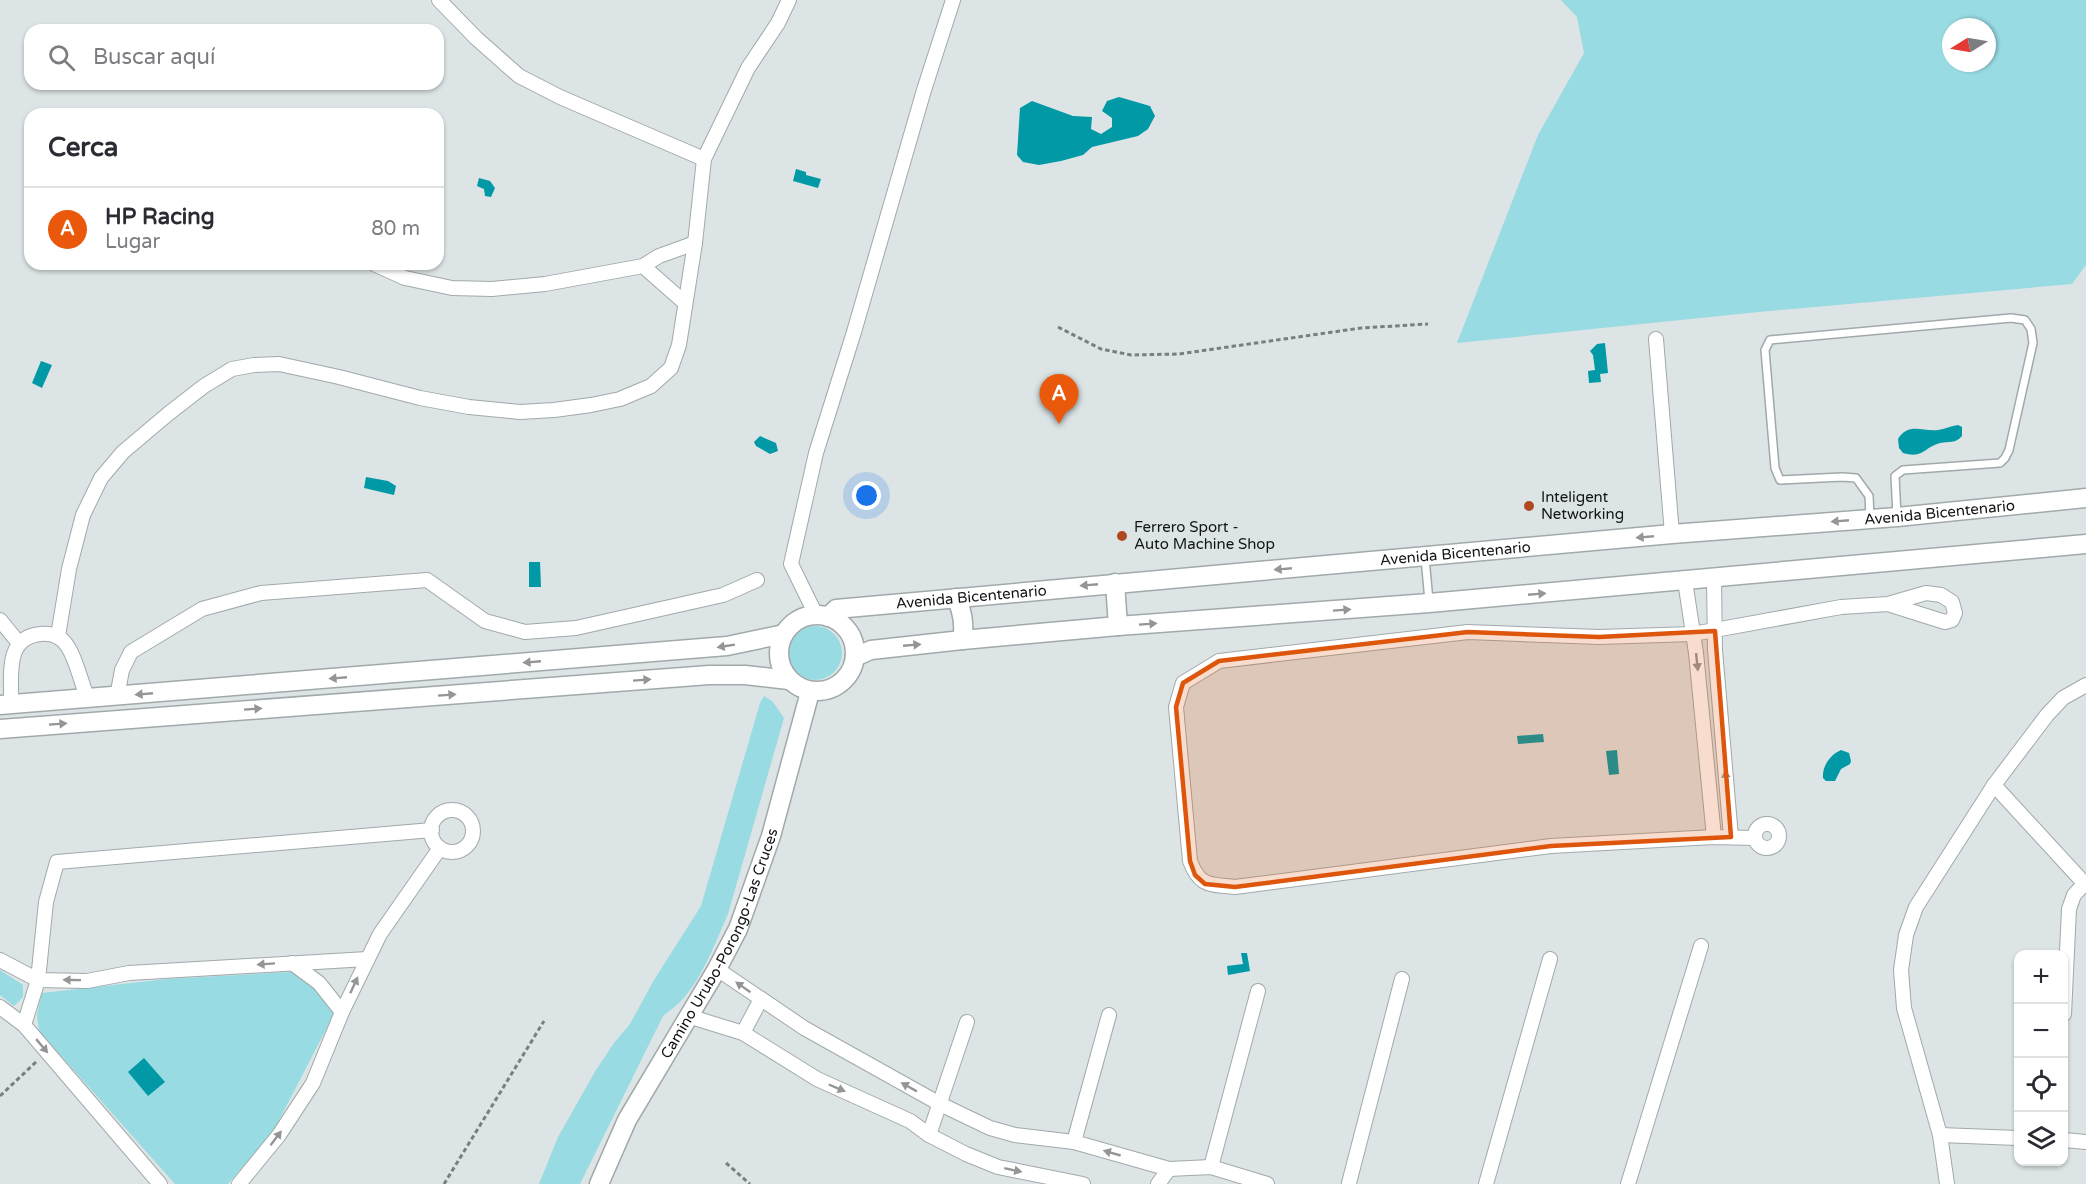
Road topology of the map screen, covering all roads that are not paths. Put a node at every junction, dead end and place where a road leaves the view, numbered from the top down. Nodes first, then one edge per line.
1 (439, 0) edge
2 (789, 0) edge
3 (953, 0) edge
4 (704, 159) junction
5 (695, 243) junction
6 (643, 266) junction
7 (387, 270) edge
8 (685, 303) junction
9 (1656, 339) dead end
10 (2086, 498) edge
11 (1897, 517) junction
12 (1870, 518) junction
13 (1672, 534) junction
14 (2086, 544) edge
15 (1425, 558) junction
16 (1714, 578) junction
17 (757, 579) dead end
18 (1685, 581) junction
19 (1115, 583) junction
20 (956, 598) junction
21 (1429, 603) junction
22 (1888, 604) dead end
23 (822, 616) junction
24 (0, 620) edge
25 (1118, 626) junction
26 (1715, 631) junction
27 (784, 634) junction
28 (1693, 634) junction
29 (58, 636) junction
30 (962, 640) junction
31 (18, 642) junction
32 (855, 657) junction
33 (789, 680) junction
34 (2086, 685) edge
35 (810, 692) junction
36 (117, 697) junction
37 (88, 699) junction
38 (5, 704) edge
39 (0, 729) edge
40 (1994, 785) junction
41 (432, 830) junction
42 (1714, 837) junction
43 (1731, 837) junction
44 (1754, 838) dead end
45 (440, 848) junction
46 (2085, 882) edge
47 (1701, 946) dead end
48 (367, 959) junction
49 (0, 960) edge
50 (1550, 960) dead end
51 (291, 963) junction
52 (717, 969) junction
53 (1402, 979) dead end
54 (38, 980) junction
55 (1258, 992) dead end
56 (761, 999) junction
57 (2064, 1004) edge
58 (0, 1007) edge
59 (342, 1012) junction
60 (1109, 1015) dead end
61 (688, 1016) junction
62 (967, 1022) dead end
63 (24, 1024) junction
64 (743, 1033) junction
65 (940, 1104) junction
66 (929, 1135) junction
67 (1940, 1136) junction
68 (2014, 1138) edge
69 (2068, 1140) edge
70 (1074, 1142) junction
71 (2086, 1142) edge
72 (1211, 1167) junction
73 (1169, 1169) junction
74 (160, 1184) edge
75 (239, 1184) edge
76 (599, 1184) edge
77 (1083, 1184) edge
78 (1158, 1184) edge
79 (1267, 1184) edge
80 (1349, 1184) edge
81 (1486, 1184) edge
82 (1628, 1184) edge
83 (1947, 1184) edge

1 - 4 street
2 - 4 street
3 - 23 street
4 - 5 street
5 - 6 street
5 - 8 street
6 - 7 street
6 - 8 street
8 - 29 street
9 - 13 street
10 - 11 street, Avenida Bicentenario
11 - 12 street, Avenida Bicentenario
11 - 12 lane
12 -> 13 street, Avenida Bicentenario
13 -> 15 street, Avenida Bicentenario
14 - 16 street
15 -> 19 street, Avenida Bicentenario
15 - 21 lane
16 - 18 street
16 - 26 street
17 - 36 street
21 -> 18 street
18 - 28 street
19 -> 20 street, Avenida Bicentenario
19 - 25 street
20 - 23 street, Avenida Bicentenario
20 - 30 street
25 -> 21 street
22 - 26 street
23 - 27 street
23 - 32 street
24 - 31 street
25 - 30 street
26 - 28 street
43 -> 26 street
27 - 33 street
27 -> 36 street
28 -> 42 street
28 - 42 street
29 - 31 street
29 - 37 street
32 -> 30 street
31 - 38 street
32 - 35 street
33 - 35 street
39 -> 33 street
34 - 40 street
35 - 52 street, Camino Urubo-Porongo-Las Cruces
36 - 37 street
37 - 38 street
40 - 46 street
40 - 67 street
41 - 45 street
41 - 45 street
41 - 54 street
42 - 43 street
43 - 44 street
45 - 48 street
46 - 57 street
47 - 82 street
48 - 51 street
59 -> 48 street
49 - 54 street
50 - 81 street
51 -> 54 street
51 - 59 street
56 -> 52 street
52 - 61 street, Camino Urubo-Porongo-Las Cruces
53 - 80 street
54 - 63 street
55 - 72 street
56 - 64 street
65 -> 56 street
58 - 63 street
75 -> 59 street
60 - 70 street
61 - 64 street
61 - 76 street, Camino Urubo-Porongo-Las Cruces
62 - 65 street
63 -> 74 street
64 -> 66 street
65 - 66 street
65 - 70 street
66 -> 77 street
67 - 68 street
67 - 83 street
69 - 71 street
73 -> 70 street
72 - 73 street
72 - 79 street
73 - 78 street

